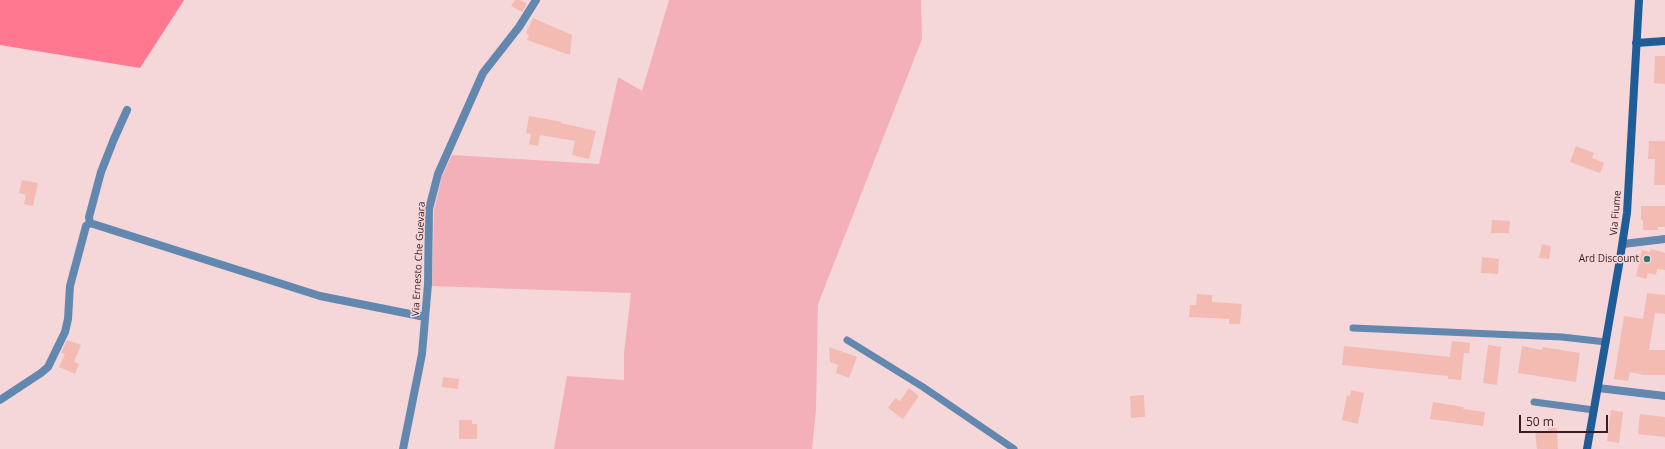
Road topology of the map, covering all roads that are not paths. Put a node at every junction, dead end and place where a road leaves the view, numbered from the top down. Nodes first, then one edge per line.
1 (536, 0) edge
2 (1639, 0) edge
3 (1665, 41) edge
4 (1636, 43) junction
5 (127, 110) dead end
6 (90, 223) junction
7 (1665, 239) edge
8 (1623, 244) junction
9 (425, 317) junction
10 (1353, 328) dead end
11 (847, 340) dead end
12 (1606, 342) junction
13 (1598, 388) junction
14 (1665, 396) edge
15 (0, 400) edge
16 (1534, 402) dead end
17 (1594, 410) junction
18 (403, 449) edge
19 (1014, 449) edge
20 (1587, 449) edge

1 - 9 street, Via Ernesto Che Guevara
2 - 4 street, Via Fiume
3 - 4 street
4 - 8 street, Via Fiume
5 - 6 street
6 - 9 street
6 - 15 street
7 - 8 street
8 - 12 street, Via Fiume
9 - 18 street, Via Ernesto Che Guevara
10 - 12 lane
11 - 19 lane
12 - 13 street, Via Fiume
13 - 14 street
13 - 17 street, Via Fiume
16 - 17 lane
17 - 20 street, Via Fiume

